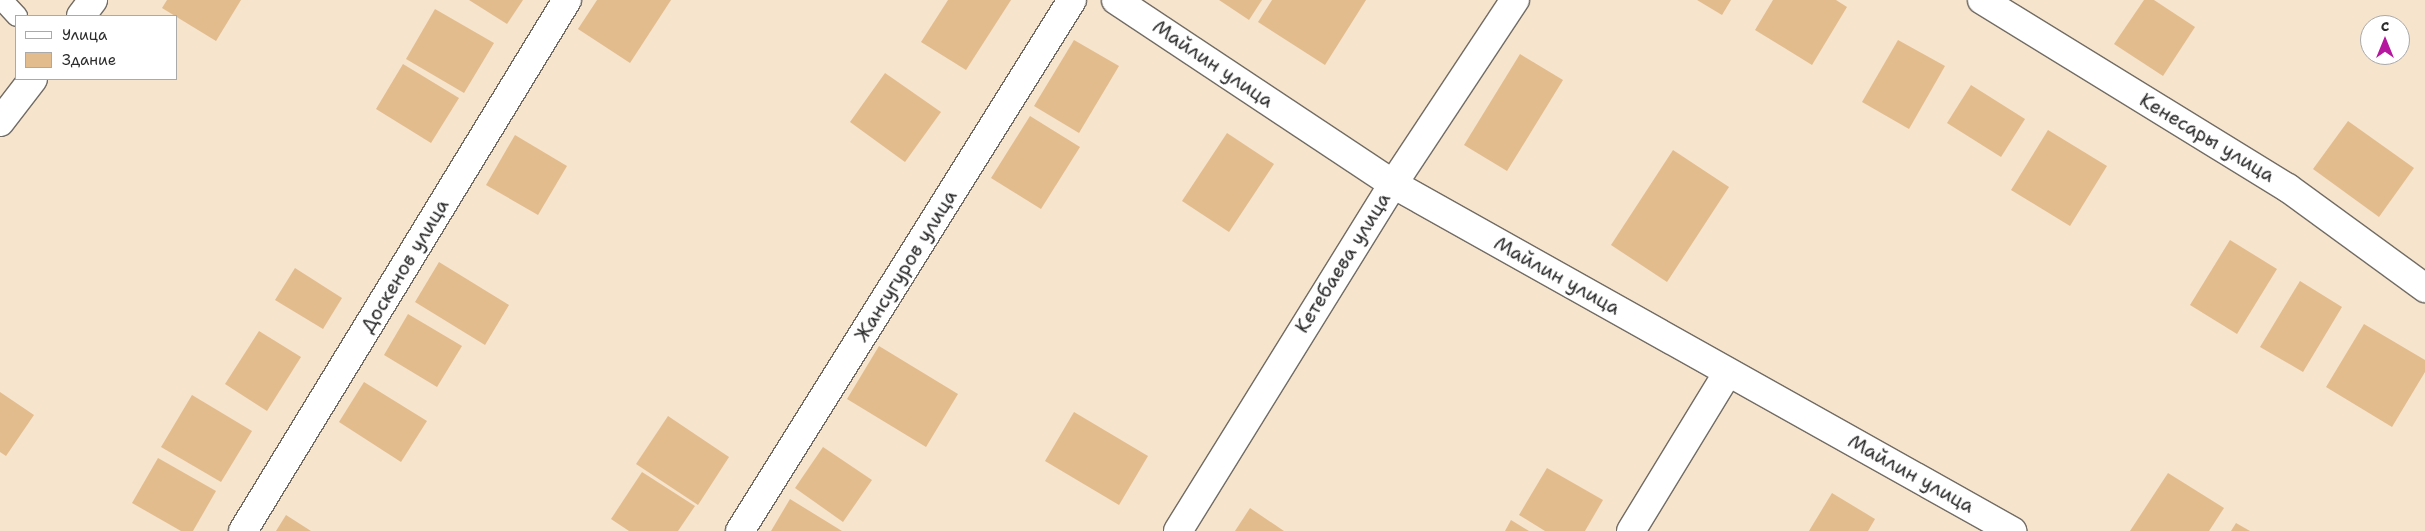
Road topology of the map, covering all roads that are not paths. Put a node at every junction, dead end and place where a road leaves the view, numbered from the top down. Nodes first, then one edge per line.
1 (2, 0) edge
2 (93, 0) edge
3 (567, 0) edge
4 (1072, 0) edge
5 (1116, 0) edge
6 (1515, 0) edge
7 (1982, 0) edge
8 (16, 15) edge
9 (82, 15) edge
10 (32, 80) edge
11 (0, 122) edge
12 (1392, 184) junction
13 (2425, 288) edge
14 (1728, 372) junction
15 (242, 531) edge
16 (740, 531) edge
17 (1178, 531) edge
18 (1631, 531) edge
19 (2012, 531) edge

1 - 8 lane
2 - 9 street
3 - 15 street, Доскенов улица
4 - 16 street, Жансугуров улица
5 - 12 street, Майлин улица
6 - 12 street, Кетебаева улица
7 - 13 street, Кенесары улица
10 - 11 street
12 - 14 street, Майлин улица
12 - 17 street, Кетебаева улица
14 - 18 street
14 - 19 street, Майлин улица

